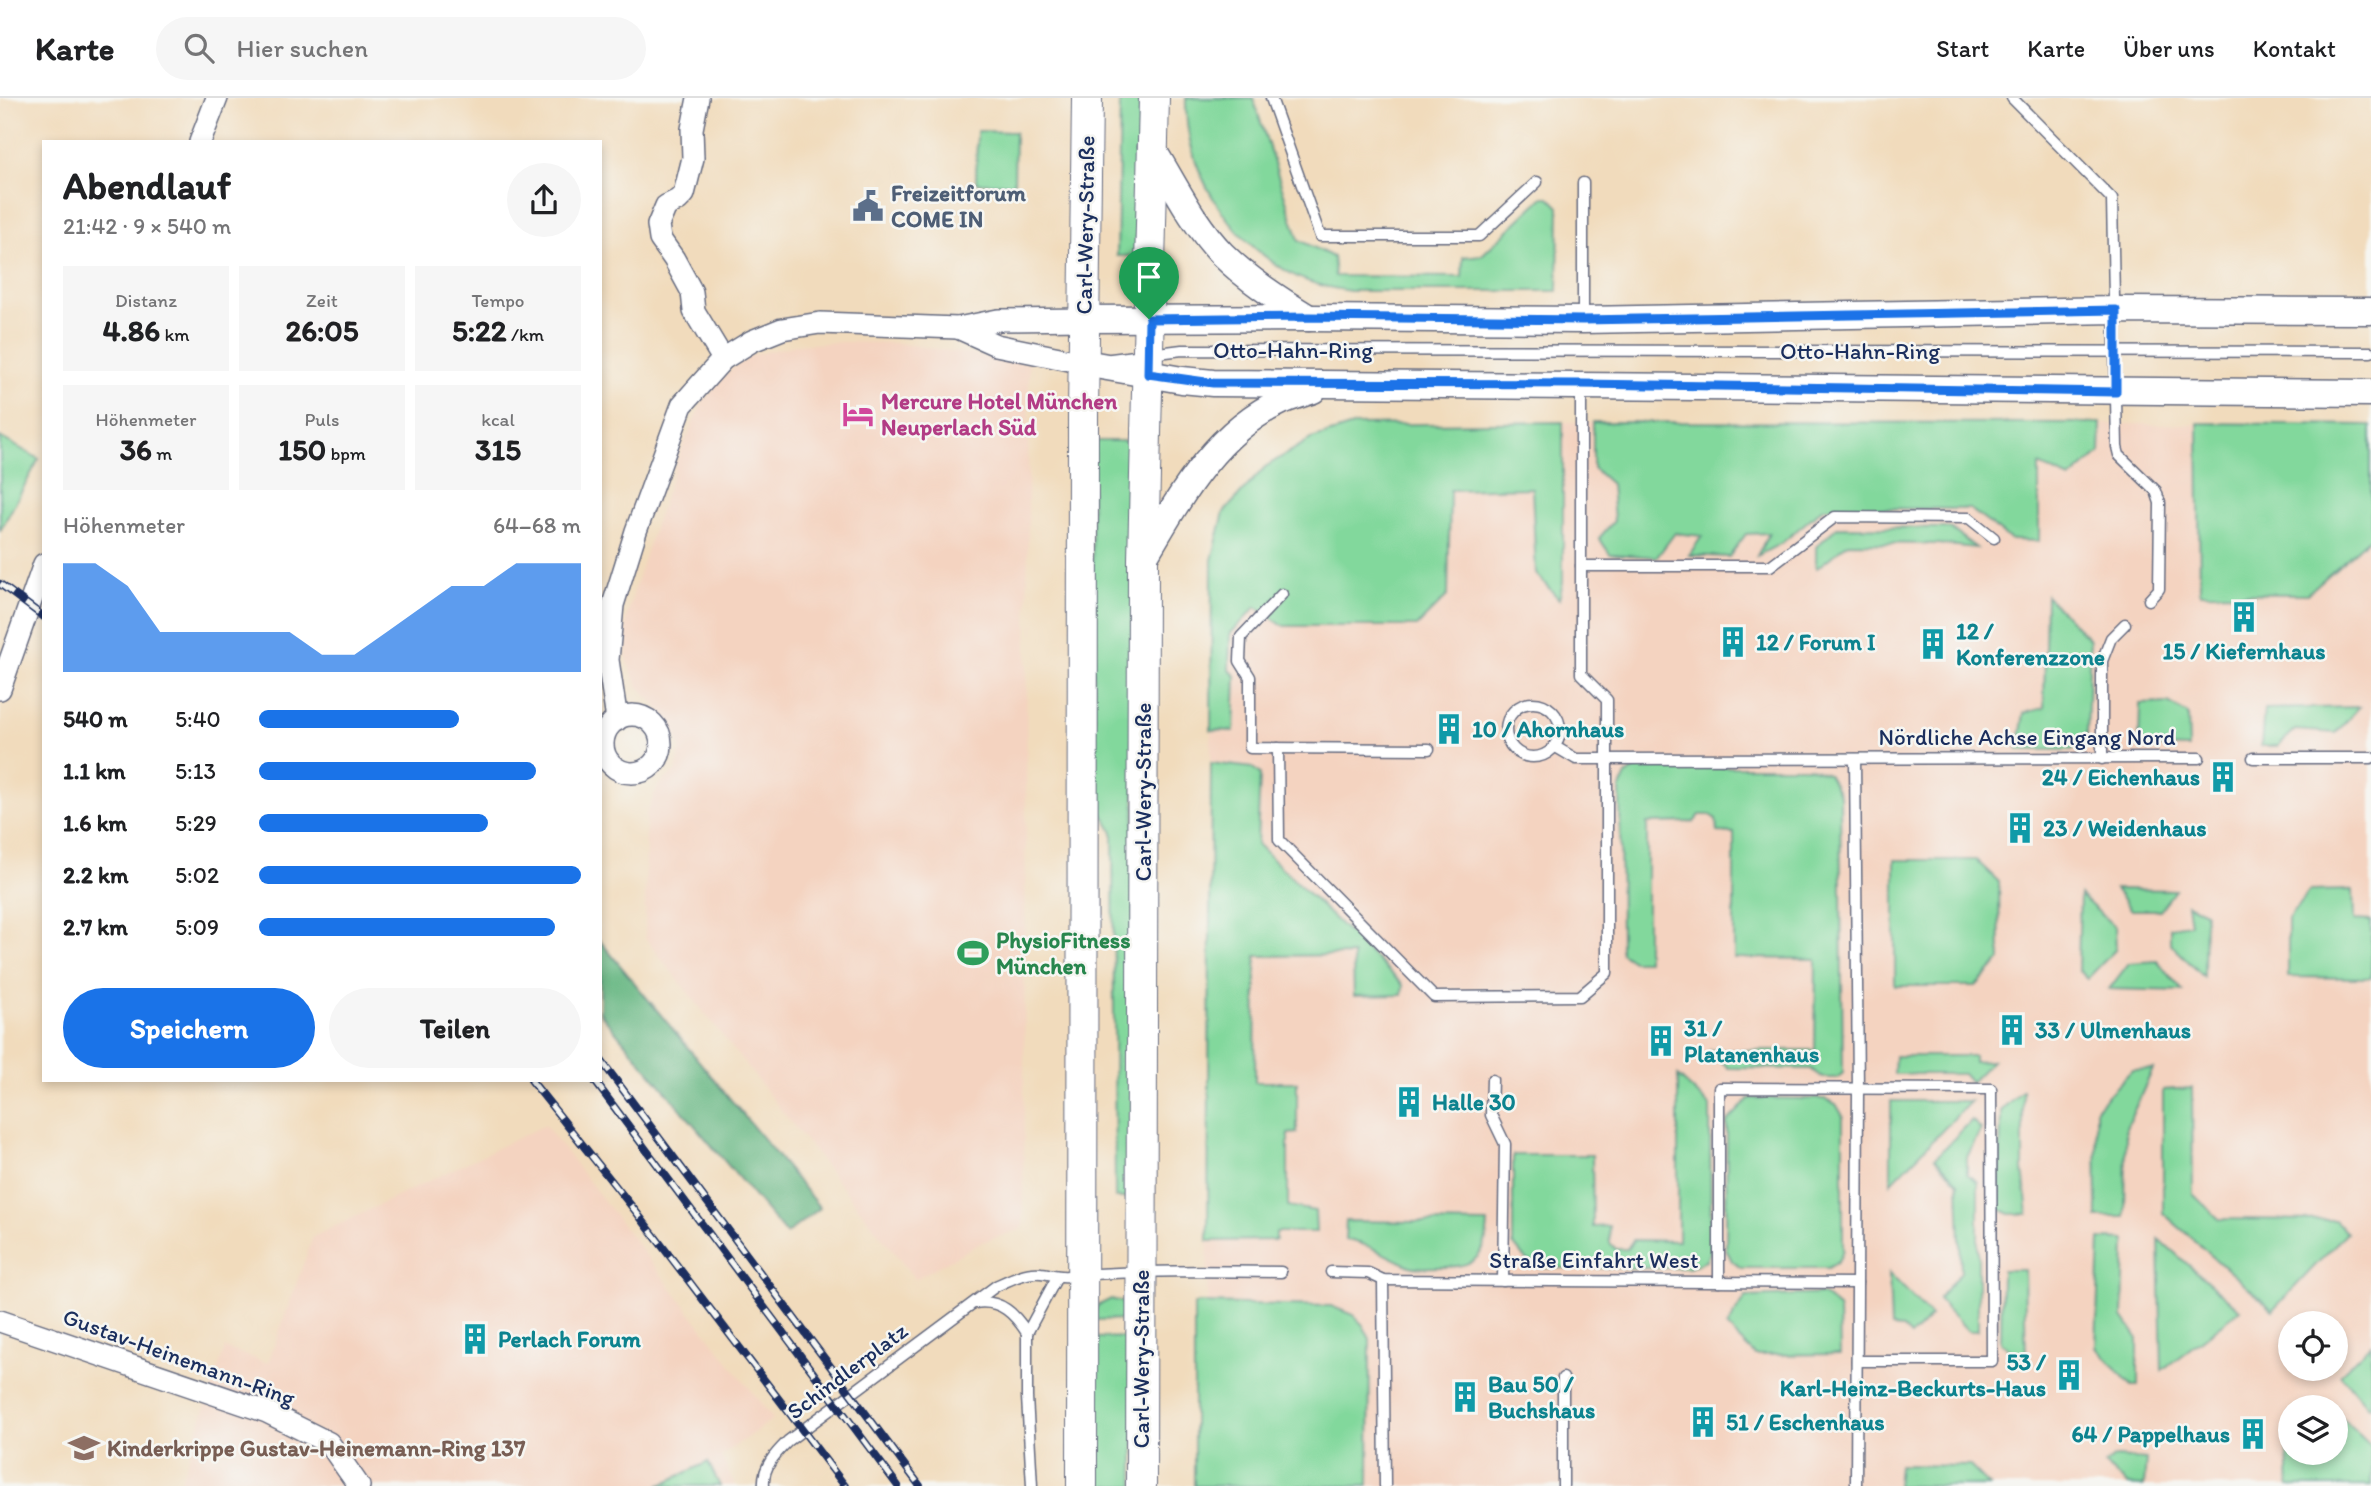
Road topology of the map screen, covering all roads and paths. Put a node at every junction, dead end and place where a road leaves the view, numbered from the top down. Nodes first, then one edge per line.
1 (217, 98) edge
2 (698, 98) edge
3 (1087, 98) edge
4 (1154, 98) edge
5 (1271, 98) edge
6 (2012, 98) edge
7 (201, 140) edge
8 (1151, 147) junction
9 (1537, 183) dead end
10 (1583, 183) dead end
11 (2116, 310) junction
12 (2371, 311) edge
13 (1309, 317) junction
14 (1084, 319) junction
15 (1149, 319) junction
16 (1583, 320) junction
17 (958, 328) junction
18 (2115, 352) junction
19 (2371, 352) edge
20 (723, 359) junction
21 (1084, 363) junction
22 (1148, 364) junction
23 (1331, 383) junction
24 (1581, 384) junction
25 (2116, 392) junction
26 (2371, 393) edge
27 (1994, 538) dead end
28 (1143, 559) junction
29 (1581, 566) junction
30 (42, 570) edge
31 (1282, 594) dead end
32 (2149, 600) dead end
33 (2124, 624) dead end
34 (0, 689) edge
35 (617, 720) dead end
36 (1554, 746) junction
37 (1278, 748) junction
38 (1429, 749) dead end
39 (2199, 758) dead end
40 (2253, 758) dead end
41 (2371, 758) edge
42 (1608, 759) junction
43 (1855, 759) junction
44 (2102, 759) junction
45 (1492, 1080) dead end
46 (1858, 1090) junction
47 (1141, 1271) junction
48 (1281, 1272) dead end
49 (1331, 1272) dead end
50 (1069, 1276) junction
51 (1383, 1280) junction
52 (1503, 1281) junction
53 (1719, 1282) junction
54 (1857, 1283) junction
55 (973, 1303) junction
56 (0, 1321) edge
57 (1027, 1333) junction
58 (1857, 1361) junction
59 (1563, 1378) dead end
60 (359, 1486) edge
61 (764, 1486) edge
62 (1032, 1486) edge
63 (1082, 1486) edge
64 (1141, 1486) edge
65 (1385, 1486) edge
66 (1563, 1486) edge
67 (1856, 1486) edge

1 - 7 street
2 - 20 street
3 - 14 main road, Carl-Wery-Straße
4 - 8 main road, Carl-Wery-Straße
5 - 9 lane
6 - 11 lane
8 - 13 street
8 - 15 main road, Carl-Wery-Straße
10 - 16 lane
11 - 12 street, Otto-Hahn-Ring
11 - 16 street, Otto-Hahn-Ring
11 - 18 lane
13 - 15 street, Otto-Hahn-Ring
13 - 16 street, Otto-Hahn-Ring
14 - 15 street, Otto-Hahn-Ring
14 - 17 street
14 - 21 main road, Carl-Wery-Straße
15 - 22 main road, Carl-Wery-Straße
17 - 20 street
17 - 21 street
18 - 19 lane, Otto-Hahn-Ring
18 - 22 lane, Otto-Hahn-Ring
18 - 25 lane
20 - 35 street
21 - 22 street, Otto-Hahn-Ring
21 - 50 main road, Carl-Wery-Straße
22 - 23 street, Otto-Hahn-Ring
22 - 28 main road, Carl-Wery-Straße
23 - 24 street, Otto-Hahn-Ring
23 - 28 street
24 - 25 street, Otto-Hahn-Ring
24 - 29 lane
25 - 26 street, Otto-Hahn-Ring
25 - 32 lane
27 - 29 lane
28 - 47 main road, Carl-Wery-Straße
29 - 42 lane
30 - 34 street
31 - 37 lane
33 - 44 lane
36 - 36 lane
36 - 42 lane, Nördliche Achse Eingang Nord
37 - 38 lane
37 - 42 lane
39 - 44 lane, Nördliche Achse Eingang Nord
40 - 41 lane
42 - 43 lane, Nördliche Achse Eingang Nord
43 - 44 lane, Nördliche Achse Eingang Nord
43 - 46 lane
45 - 52 lane
46 - 53 lane
46 - 54 lane
46 - 58 lane
47 - 48 lane, Schindlerplatz
47 - 50 lane, Schindlerplatz
47 - 64 main road, Carl-Wery-Straße
49 - 51 lane, Straße Einfahrt West
50 - 55 lane, Schindlerplatz
50 - 57 lane
50 - 63 main road, Carl-Wery-Straße
51 - 52 lane, Straße Einfahrt West
51 - 65 lane
52 - 53 lane, Straße Einfahrt West
53 - 54 lane, Straße Einfahrt West
54 - 58 lane
55 - 57 lane
55 - 61 lane, Schindlerplatz
56 - 60 street, Gustav-Heinemann-Ring
57 - 62 lane
58 - 67 lane
59 - 66 lane

